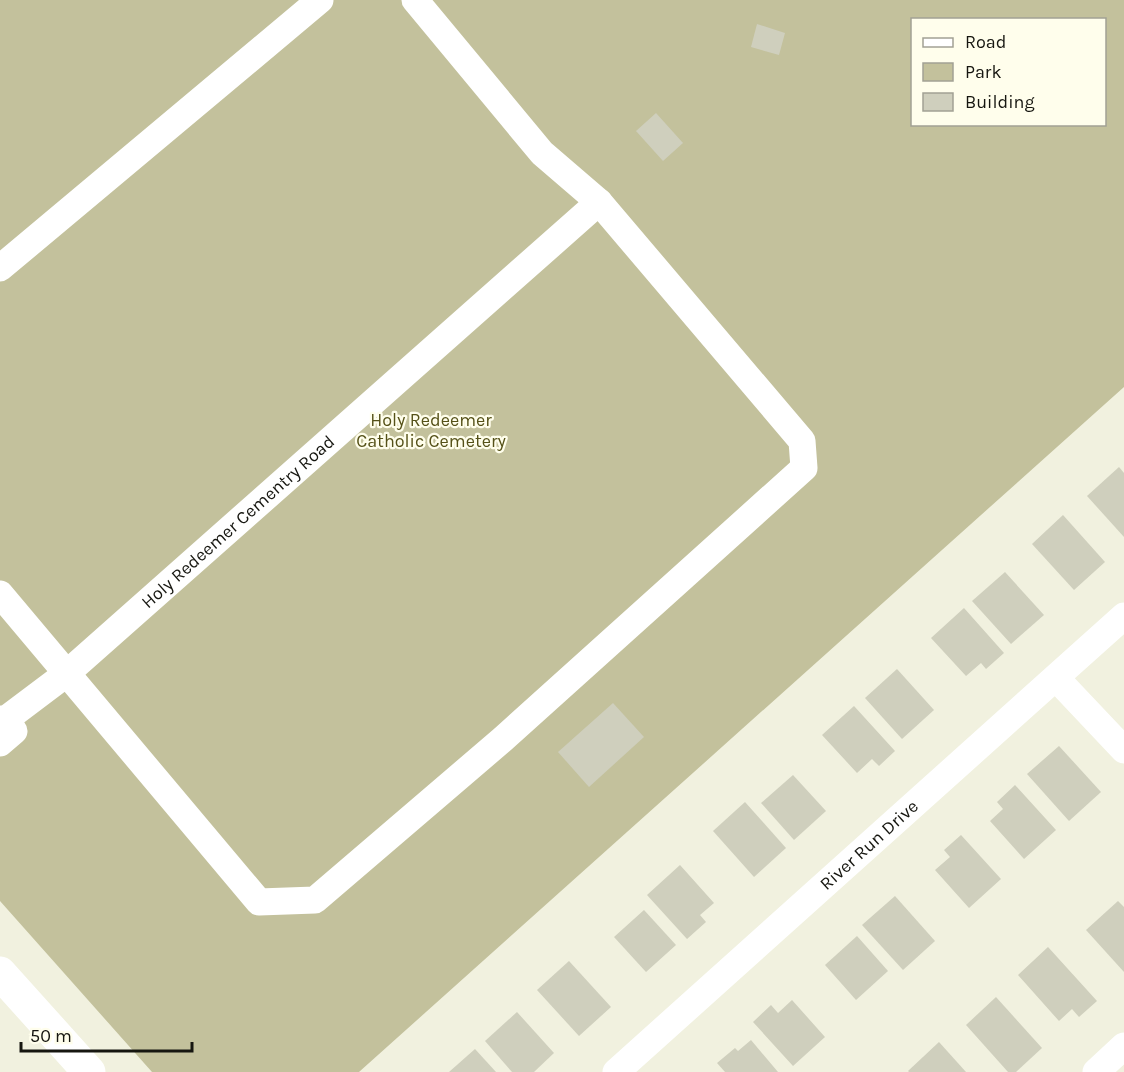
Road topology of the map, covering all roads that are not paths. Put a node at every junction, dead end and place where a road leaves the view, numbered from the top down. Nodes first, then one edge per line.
1 (320, 0) edge
2 (416, 0) edge
3 (600, 202) junction
4 (0, 268) edge
5 (0, 594) edge
6 (1124, 616) edge
7 (66, 674) junction
8 (1056, 678) junction
9 (2, 728) edge
10 (1124, 750) edge
11 (0, 973) edge
12 (1124, 1046) edge
13 (89, 1072) edge
14 (616, 1072) edge
15 (1096, 1072) edge

1 - 4 street
2 - 3 street
3 - 7 street, Holy Redeemer Cementry Road
3 - 7 street
5 - 7 street
6 - 8 street, River Run Drive
7 - 9 street, Holy Redeemer Cementry Road
8 - 10 street
8 - 14 street, River Run Drive
11 - 13 street
12 - 15 street

